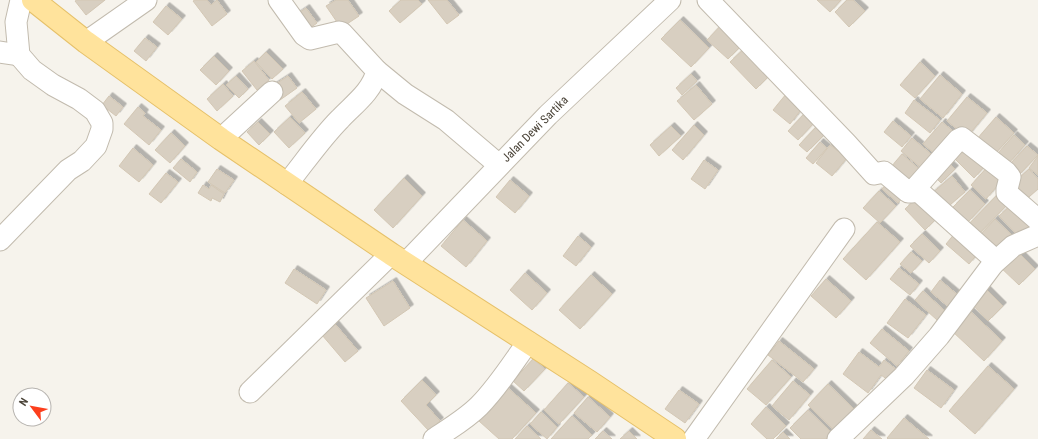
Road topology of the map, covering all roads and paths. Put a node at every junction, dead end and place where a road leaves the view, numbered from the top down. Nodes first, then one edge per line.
1 (21, 0) edge
2 (33, 0) edge
3 (146, 0) edge
4 (279, 0) edge
5 (670, 0) edge
6 (708, 0) edge
7 (86, 42) junction
8 (9, 54) edge
9 (377, 71) junction
10 (272, 92) dead end
11 (221, 139) junction
12 (499, 165) junction
13 (288, 184) junction
14 (915, 188) junction
15 (1038, 220) edge
16 (844, 229) dead end
17 (1038, 235) edge
18 (0, 240) edge
19 (398, 259) junction
20 (993, 264) junction
21 (528, 342) junction
22 (250, 392) dead end
23 (434, 439) edge
24 (675, 439) edge
25 (694, 439) edge
26 (838, 439) edge

1 - 8 street
2 - 7 main road
3 - 7 street
4 - 9 street
5 - 12 street, Jalan Dewi Sartika
6 - 14 street
7 - 11 main road
8 - 18 street
9 - 12 street
9 - 13 street
10 - 11 street
11 - 13 main road
12 - 19 street, Jalan Dewi Sartika
13 - 19 main road
14 - 15 street
14 - 20 street
16 - 25 street
17 - 20 street
19 - 21 main road
19 - 22 street, Jalan Dewi Sartika
20 - 26 street
21 - 23 street
21 - 24 main road

